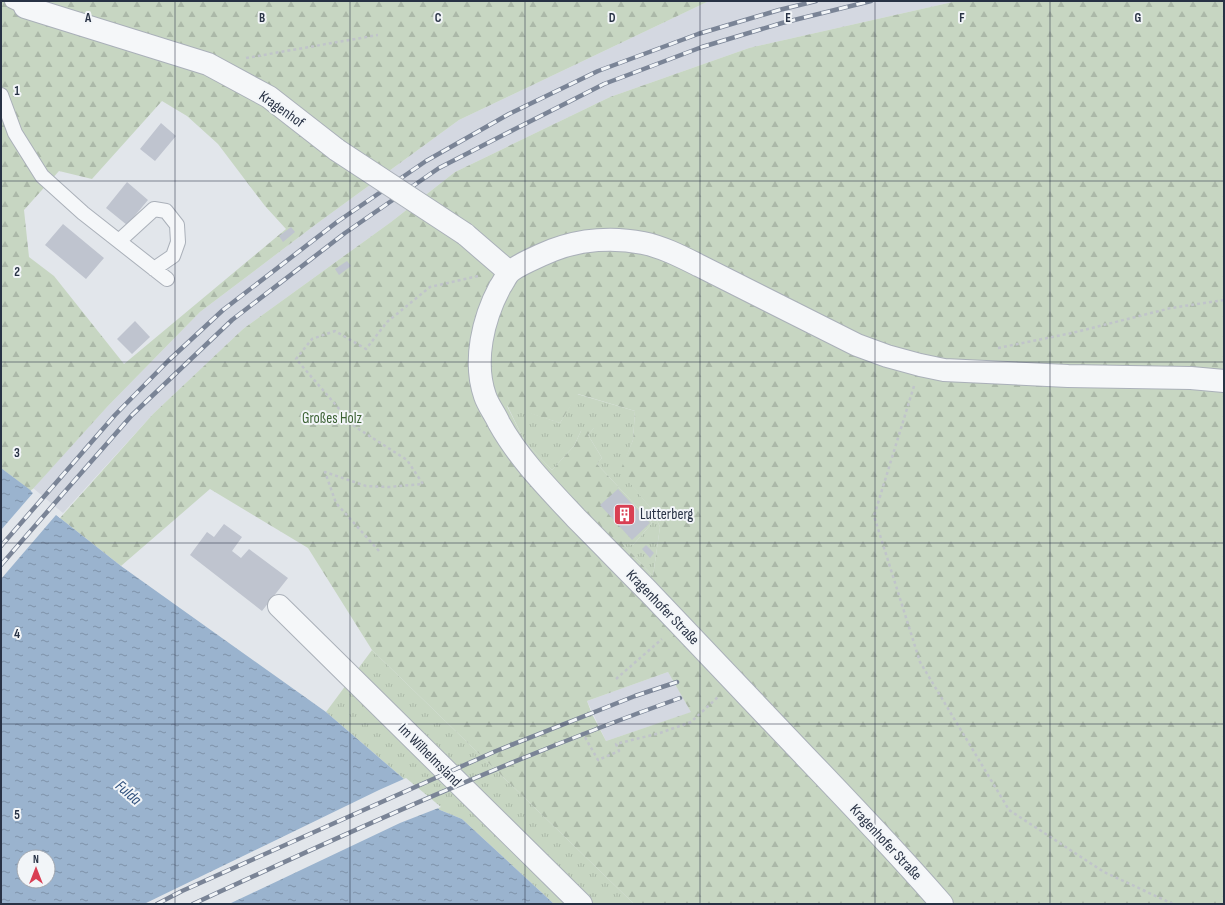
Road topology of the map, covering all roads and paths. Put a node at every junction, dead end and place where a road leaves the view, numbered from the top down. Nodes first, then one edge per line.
1 (18, 4) edge
2 (378, 35) dead end
3 (208, 64) junction
4 (1, 95) edge
5 (119, 241) junction
6 (154, 269) junction
7 (507, 270) junction
8 (167, 279) dead end
9 (1224, 300) edge
10 (996, 349) dead end
11 (920, 365) junction
12 (1224, 381) edge
13 (379, 551) dead end
14 (279, 606) dead end
15 (665, 636) dead end
16 (616, 679) dead end
17 (720, 695) dead end
18 (582, 732) dead end
19 (581, 904) edge
20 (942, 904) edge
21 (1173, 904) edge

1 - 3 street, Kragenhof
2 - 3 path
3 - 7 street, Kragenhof, bridge
4 - 5 lane
5 - 6 lane
5 - 6 lane
6 - 8 lane
7 - 11 street
7 - 13 path
7 - 20 street, Kragenhofer Straße
9 - 10 path
11 - 12 street
11 - 21 path
14 - 19 street, Im Wilhelmsland
15 - 16 path
17 - 18 path

